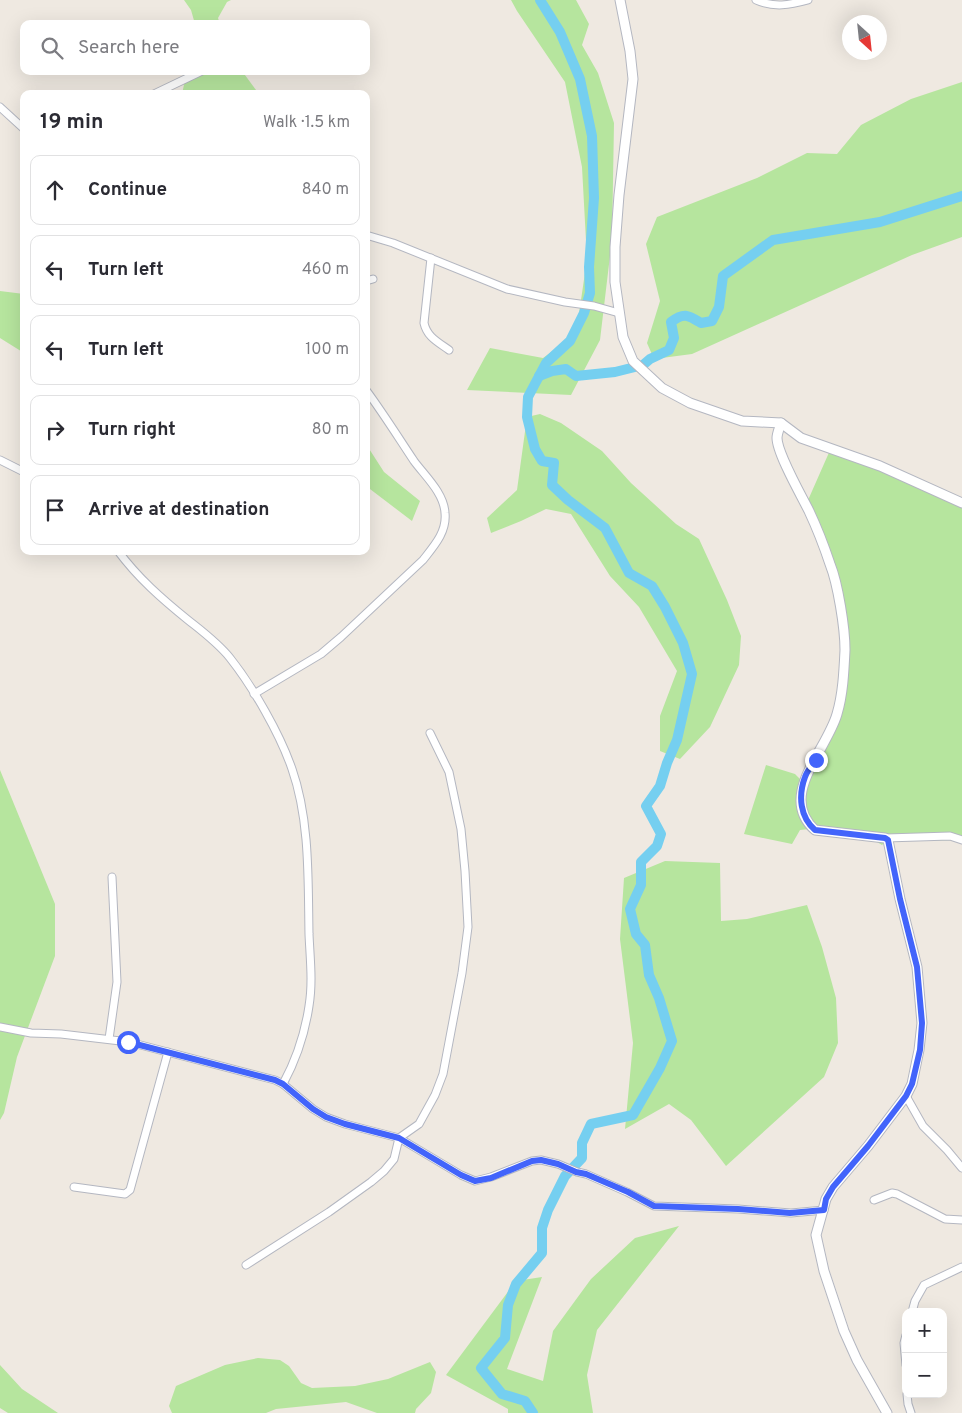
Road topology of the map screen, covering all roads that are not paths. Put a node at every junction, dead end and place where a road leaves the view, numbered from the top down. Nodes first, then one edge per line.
1 (620, 0) edge
2 (756, 0) edge
3 (808, 0) edge
4 (194, 75) edge
5 (162, 90) edge
6 (0, 108) edge
7 (20, 126) edge
8 (370, 236) edge
9 (431, 258) junction
10 (619, 313) junction
11 (449, 350) dead end
12 (370, 396) edge
13 (781, 423) junction
14 (0, 460) edge
15 (20, 470) edge
16 (962, 503) edge
17 (121, 555) edge
18 (254, 694) junction
19 (430, 732) dead end
20 (886, 838) junction
21 (962, 840) edge
22 (112, 877) dead end
23 (0, 1027) edge
24 (109, 1039) junction
25 (168, 1052) junction
26 (283, 1084) junction
27 (906, 1096) junction
28 (399, 1138) junction
29 (962, 1168) edge
30 (74, 1188) dead end
31 (874, 1200) dead end
32 (824, 1210) junction
33 (962, 1220) edge
34 (246, 1265) dead end
35 (962, 1267) edge
36 (913, 1308) edge
37 (907, 1398) edge
38 (887, 1413) edge
39 (911, 1413) edge

1 - 10 street
2 - 3 street
4 - 5 street
6 - 7 street
8 - 9 street
9 - 10 street
9 - 11 street
10 - 13 street
12 - 18 street
13 - 16 street
13 - 20 street
14 - 15 street
17 - 18 street
18 - 26 street
19 - 28 street
20 - 21 street
20 - 27 street
22 - 24 street
23 - 24 street
24 - 25 street
25 - 26 street
25 - 30 street
26 - 28 street
27 - 29 street
27 - 32 street
28 - 32 street
28 - 34 street
31 - 33 street
32 - 38 street
35 - 36 street
37 - 39 street

